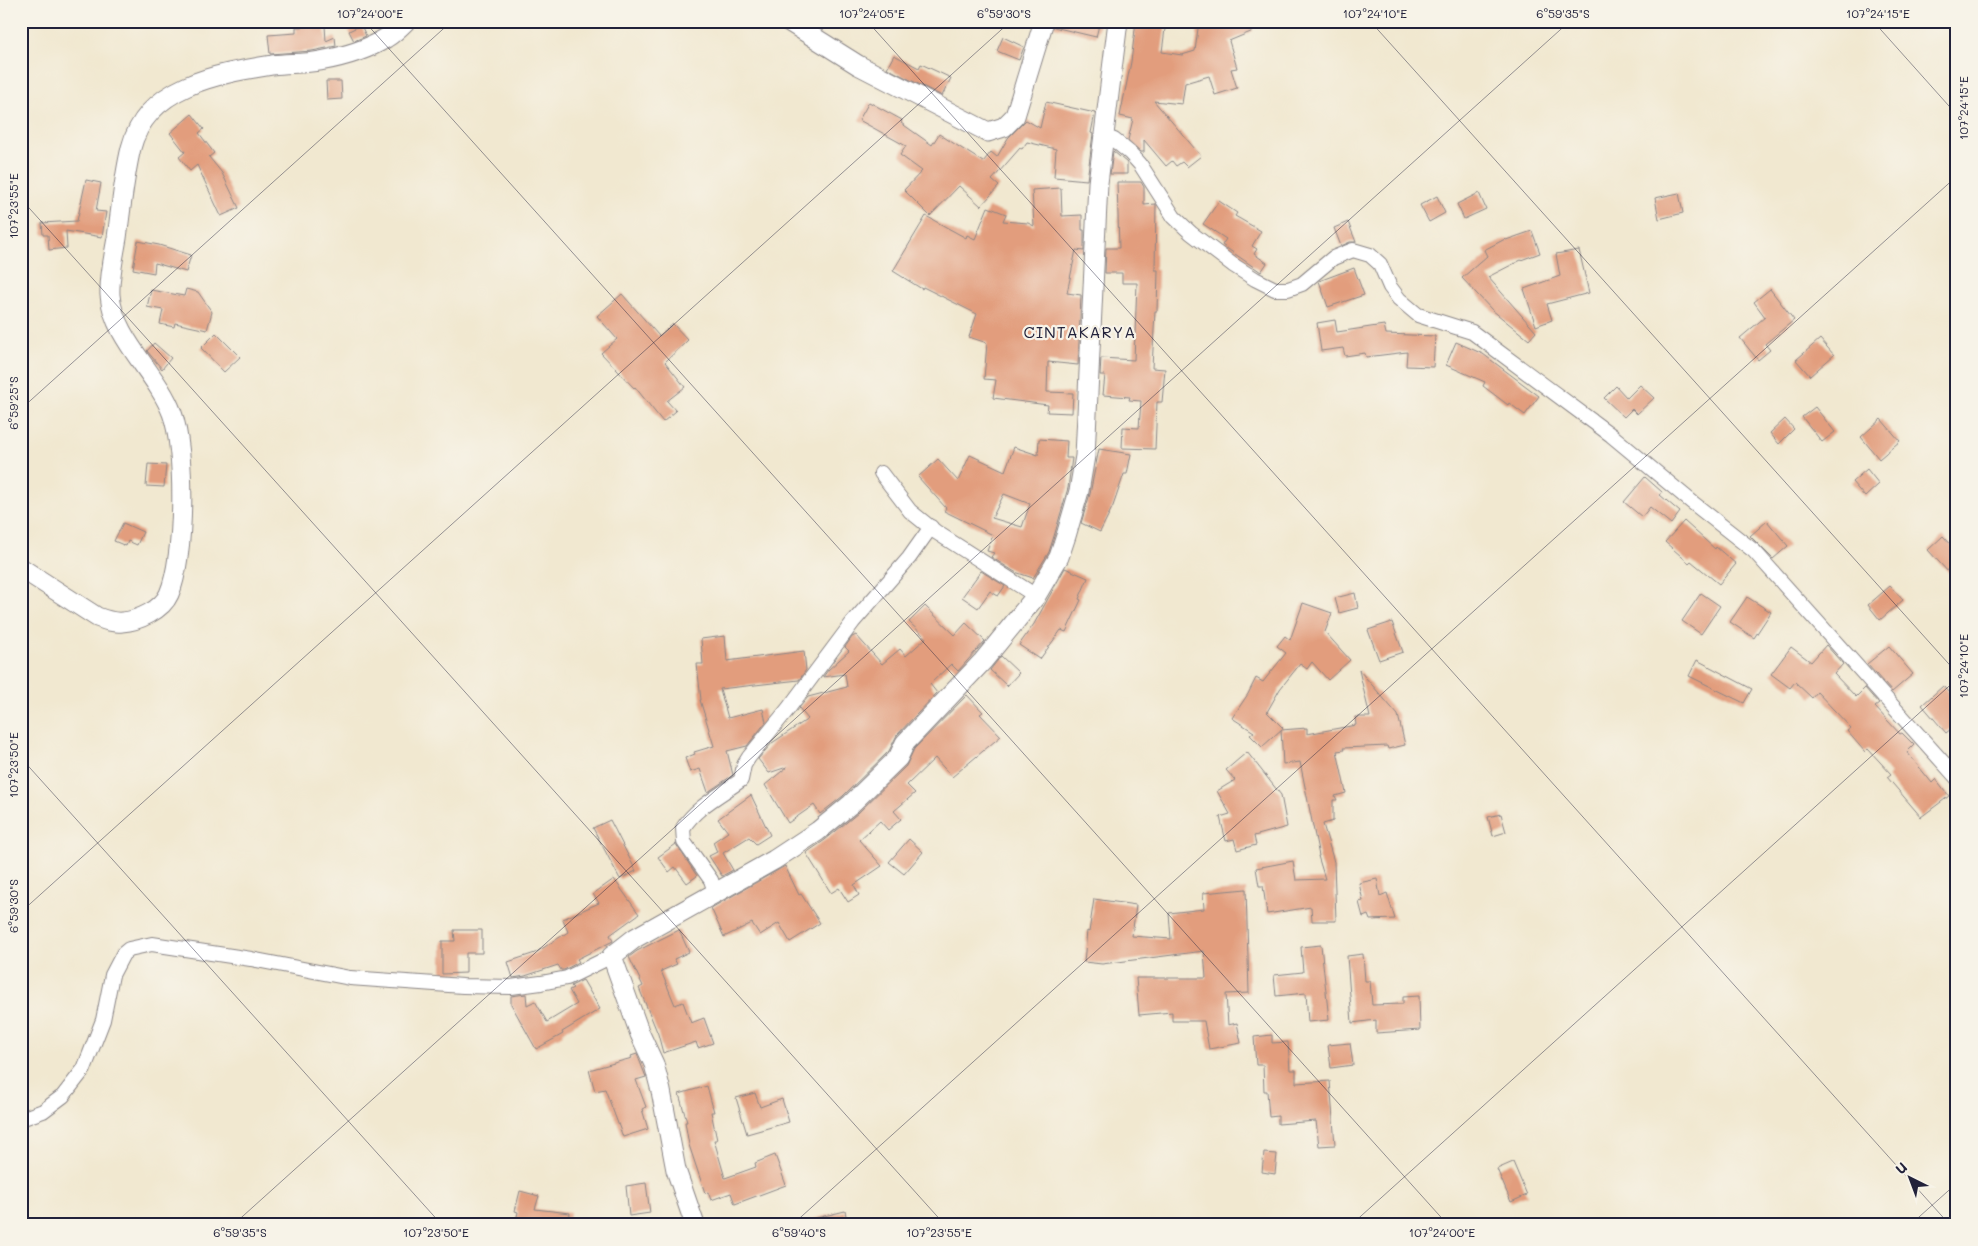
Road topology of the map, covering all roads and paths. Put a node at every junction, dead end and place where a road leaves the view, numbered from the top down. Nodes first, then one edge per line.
1 (406, 21) edge
2 (788, 21) edge
3 (1044, 21) edge
4 (1118, 21) edge
5 (1104, 136) junction
6 (881, 473) dead end
7 (931, 527) junction
8 (21, 568) edge
9 (1036, 596) junction
10 (1957, 778) edge
11 (715, 892) junction
12 (612, 956) junction
13 (21, 1119) edge
14 (695, 1225) edge

1 - 8 street
2 - 3 street
4 - 5 street
5 - 9 street
5 - 10 street
6 - 7 street
7 - 9 street
7 - 11 street
9 - 11 street
11 - 12 street
12 - 13 street
12 - 14 street

